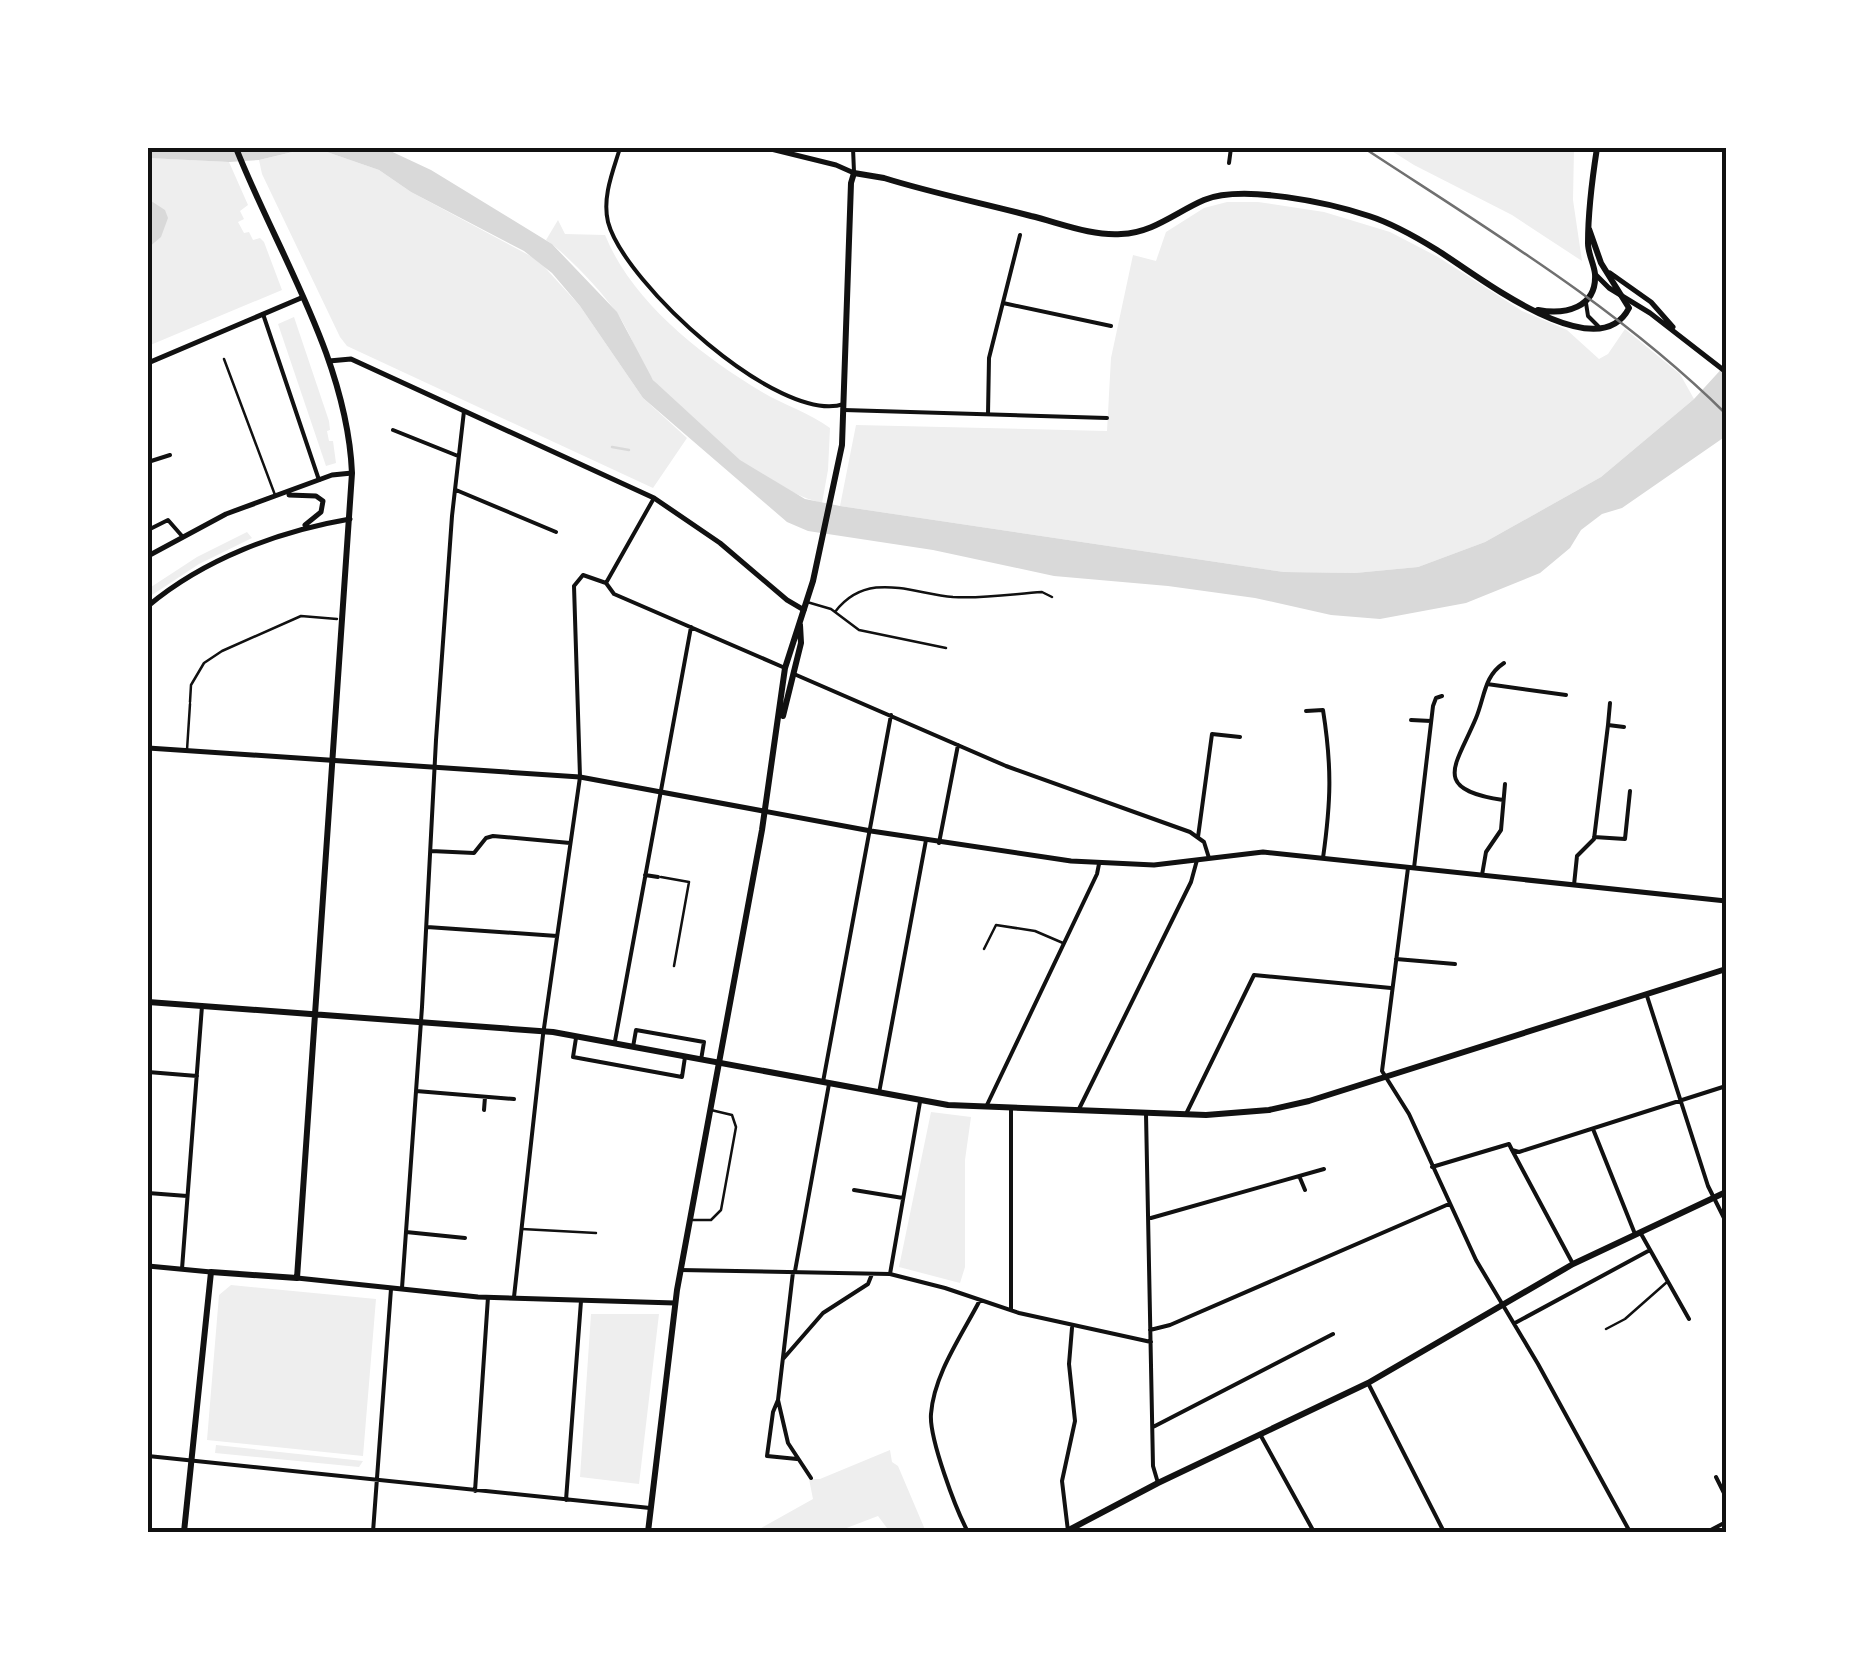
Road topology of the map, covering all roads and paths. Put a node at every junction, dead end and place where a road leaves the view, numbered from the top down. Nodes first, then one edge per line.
1 (236, 148) edge
2 (620, 148) edge
3 (767, 148) edge
4 (853, 148) edge
5 (1231, 148) edge
6 (1597, 148) edge
7 (1229, 164) dead end
8 (854, 173) junction
9 (1589, 229) junction
10 (1020, 235) dead end
11 (1607, 272) junction
12 (1594, 273) junction
13 (301, 298) junction
14 (1003, 302) junction
15 (1586, 303) junction
16 (1629, 303) junction
17 (1530, 309) junction
18 (264, 314) junction
19 (1111, 326) dead end
20 (1602, 328) junction
21 (1678, 334) junction
22 (224, 360) dead end
23 (329, 361) junction
24 (148, 362) edge
25 (1726, 372) edge
26 (844, 407) junction
27 (464, 411) junction
28 (988, 414) junction
29 (1106, 418) dead end
30 (393, 430) dead end
31 (170, 455) dead end
32 (458, 456) junction
33 (148, 462) edge
34 (352, 473) junction
35 (319, 480) junction
36 (456, 490) junction
37 (278, 496) junction
38 (654, 498) junction
39 (350, 519) junction
40 (301, 528) junction
41 (148, 530) edge
42 (556, 532) dead end
43 (182, 536) junction
44 (148, 556) edge
45 (606, 583) junction
46 (1052, 597) dead end
47 (148, 606) edge
48 (805, 606) junction
49 (835, 612) junction
50 (344, 619) junction
51 (800, 624) junction
52 (691, 627) junction
53 (946, 648) dead end
54 (1504, 663) dead end
55 (786, 668) junction
56 (794, 674) junction
57 (1486, 684) junction
58 (1566, 694) dead end
59 (1442, 696) dead end
60 (1610, 703) dead end
61 (1306, 711) dead end
62 (891, 716) junction
63 (1411, 720) dead end
64 (1431, 721) junction
65 (780, 726) junction
66 (1608, 726) junction
67 (1624, 727) dead end
68 (1240, 737) dead end
69 (958, 745) junction
70 (148, 748) edge
71 (187, 750) junction
72 (334, 759) junction
73 (434, 766) junction
74 (580, 777) junction
75 (1505, 784) dead end
76 (1630, 790) dead end
77 (661, 792) junction
78 (1503, 800) junction
79 (764, 811) junction
80 (870, 831) junction
81 (1198, 837) junction
82 (1594, 837) junction
83 (926, 840) junction
84 (570, 843) junction
85 (939, 843) junction
86 (430, 851) junction
87 (1209, 858) junction
88 (1323, 858) junction
89 (1197, 860) junction
90 (1099, 864) junction
91 (1411, 868) junction
92 (646, 875) junction
93 (1482, 876) junction
94 (658, 877) joint
95 (1574, 885) junction
96 (1726, 902) edge
97 (426, 927) junction
98 (558, 936) junction
99 (1064, 944) junction
100 (984, 949) dead end
101 (1396, 959) junction
102 (1455, 964) dead end
103 (674, 966) dead end
104 (1726, 969) edge
105 (1391, 988) junction
106 (1646, 995) junction
107 (148, 1002) edge
108 (202, 1006) junction
109 (316, 1014) junction
110 (421, 1022) junction
111 (544, 1031) junction
112 (577, 1036) junction
113 (615, 1043) junction
114 (633, 1047) junction
115 (685, 1057) junction
116 (701, 1060) junction
117 (718, 1063) junction
118 (148, 1072) edge
119 (196, 1076) junction
120 (1384, 1078) junction
121 (826, 1083) junction
122 (1726, 1086) edge
123 (416, 1091) junction
124 (878, 1093) junction
125 (485, 1097) junction
126 (514, 1099) dead end
127 (1681, 1100) junction
128 (920, 1101) junction
129 (986, 1107) junction
130 (1011, 1108) junction
131 (484, 1110) dead end
132 (710, 1110) junction
133 (1078, 1111) junction
134 (1146, 1114) junction
135 (1186, 1116) junction
136 (1592, 1130) junction
137 (1512, 1150) junction
138 (1432, 1167) junction
139 (1324, 1170) dead end
140 (1300, 1178) junction
141 (854, 1190) dead end
142 (1304, 1190) dead end
143 (1726, 1192) edge
144 (148, 1193) edge
145 (188, 1196) junction
146 (903, 1198) junction
147 (1712, 1198) junction
148 (1448, 1204) junction
149 (1149, 1218) junction
150 (690, 1219) junction
151 (1726, 1222) edge
152 (521, 1229) junction
153 (406, 1232) junction
154 (596, 1233) dead end
155 (1638, 1233) junction
156 (465, 1238) dead end
157 (1650, 1250) junction
158 (1573, 1264) junction
159 (148, 1266) edge
160 (182, 1268) junction
161 (680, 1270) junction
162 (794, 1271) junction
163 (211, 1272) junction
164 (872, 1273) junction
165 (890, 1274) junction
166 (297, 1278) junction
167 (1667, 1282) junction
168 (390, 1289) junction
169 (402, 1290) junction
170 (488, 1297) junction
171 (514, 1298) junction
172 (581, 1299) junction
173 (980, 1300) junction
174 (675, 1303) junction
175 (1502, 1304) junction
176 (1011, 1310) junction
177 (1689, 1319) dead end
178 (1514, 1323) junction
179 (1072, 1326) junction
180 (1606, 1329) dead end
181 (1150, 1330) junction
182 (1333, 1334) dead end
183 (1150, 1342) junction
184 (783, 1358) junction
185 (1368, 1384) junction
186 (778, 1400) junction
187 (1152, 1427) junction
188 (1261, 1436) junction
189 (148, 1456) edge
190 (796, 1459) junction
191 (192, 1462) junction
192 (811, 1478) dead end
193 (1716, 1478) dead end
194 (377, 1481) junction
195 (1158, 1483) junction
196 (475, 1491) junction
197 (1726, 1497) edge
198 (566, 1500) junction
199 (650, 1508) junction
200 (1726, 1522) edge
201 (184, 1532) edge
202 (372, 1532) edge
203 (648, 1532) edge
204 (968, 1532) edge
205 (1066, 1532) edge
206 (1314, 1532) edge
207 (1444, 1532) edge
208 (1630, 1532) edge
209 (1708, 1532) edge

1 - 13 main road
2 - 26 street
3 - 8 street
4 - 8 street
5 - 7 street
6 - 9 main road
8 - 17 main road
8 - 26 main road
9 - 11 main road
9 - 12 main road
10 - 14 street
11 - 16 main road
11 - 21 street
12 - 15 main road
12 - 16 street
13 - 18 street
13 - 23 main road
14 - 19 street
14 - 28 street
15 - 17 main road
15 - 20 street
16 - 20 main road
16 - 21 street
17 - 20 main road
18 - 24 street
18 - 35 street
21 - 25 street
22 - 37 street
23 - 27 street
23 - 34 main road
26 - 28 street
26 - 48 main road
27 - 32 street
27 - 38 street
28 - 29 street
30 - 32 street
31 - 33 street
32 - 36 street
34 - 35 street
34 - 39 main road
35 - 37 street
36 - 42 street
36 - 73 street
37 - 40 street
37 - 43 street
38 - 45 street
38 - 48 street
39 - 40 street
39 - 50 main road
40 - 47 street
41 - 43 street
43 - 44 street
45 - 52 street
45 - 74 street
46 - 49 street
48 - 49 street
48 - 51 main road
49 - 53 street
50 - 71 street
50 - 72 main road
51 - 55 main road
51 - 56 main road
52 - 55 street
52 - 77 street
54 - 57 street
55 - 65 main road
56 - 62 street
56 - 65 main road
57 - 58 street
57 - 78 street
59 - 64 street
60 - 66 street
61 - 88 street
62 - 69 street
62 - 80 street
63 - 64 street
64 - 91 street
65 - 79 main road
66 - 67 street
66 - 82 street
68 - 81 street
69 - 81 street
69 - 85 street
70 - 71 street
71 - 72 street
72 - 73 street
72 - 109 main road
73 - 74 street
73 - 86 street
74 - 77 street
74 - 84 street
75 - 78 street
76 - 82 street
77 - 79 street
77 - 92 street
78 - 93 street
79 - 80 street
79 - 117 main road
80 - 83 street
80 - 121 street
81 - 87 street
82 - 95 street
83 - 85 street
83 - 124 street
84 - 86 street
84 - 98 street
85 - 90 street
86 - 97 street
87 - 88 street
87 - 89 street
88 - 91 street
89 - 90 street
89 - 133 street
90 - 99 street
91 - 93 street
91 - 101 street
92 - 94 street
92 - 113 street
93 - 95 street
94 - 103 street
95 - 96 street
97 - 98 street
97 - 110 street
98 - 111 street
99 - 100 street
99 - 129 street
101 - 102 street
101 - 105 street
104 - 106 main road
105 - 120 street
105 - 135 street
106 - 120 main road
106 - 127 street
107 - 108 main road
108 - 109 main road
108 - 119 street
109 - 110 main road
109 - 166 main road
110 - 111 main road
110 - 123 street
111 - 112 main road
111 - 152 street
112 - 113 main road
112 - 115 street
113 - 114 main road
114 - 115 main road
114 - 116 street
115 - 116 main road
116 - 117 main road
117 - 121 main road
117 - 132 main road
118 - 119 street
119 - 145 street
120 - 135 main road
120 - 138 street
121 - 124 main road
121 - 162 street
122 - 127 street
123 - 125 street
123 - 153 street
124 - 128 main road
125 - 126 street
125 - 131 street
127 - 136 street
127 - 147 street
128 - 129 main road
128 - 146 street
129 - 130 main road
130 - 133 main road
130 - 176 street
132 - 150 main road
132 - 150 street
133 - 134 main road
134 - 135 main road
134 - 149 street
136 - 137 street
136 - 155 street
137 - 138 street
137 - 158 street
138 - 148 street
139 - 140 street
140 - 142 street
140 - 149 street
141 - 146 street
143 - 147 main road
144 - 145 street
145 - 160 street
146 - 165 street
147 - 151 street
147 - 155 main road
148 - 175 street
148 - 181 street
149 - 181 street
150 - 161 main road
152 - 154 street
152 - 171 street
153 - 156 street
153 - 169 street
155 - 157 street
155 - 158 main road
157 - 167 street
157 - 178 street
158 - 175 main road
159 - 160 street
160 - 163 street
161 - 162 street
161 - 174 main road
162 - 164 street
162 - 184 street
163 - 166 main road
163 - 191 main road
164 - 165 street
164 - 184 street
165 - 173 street
166 - 168 street
167 - 177 street
167 - 180 street
168 - 169 street
168 - 194 street
169 - 170 street
170 - 171 street
170 - 196 street
171 - 172 street
172 - 174 street
172 - 198 street
173 - 176 street
173 - 204 street
174 - 199 main road
175 - 178 street
175 - 185 main road
176 - 179 street
178 - 208 street
179 - 183 street
179 - 205 street
181 - 183 street
182 - 187 street
183 - 187 street
184 - 186 street
185 - 188 main road
185 - 207 street
186 - 190 street
186 - 190 street
187 - 195 street
188 - 195 main road
188 - 206 street
189 - 191 street
190 - 192 street
191 - 194 street
191 - 201 main road
193 - 197 street
194 - 196 street
194 - 202 street
195 - 205 main road
196 - 198 street
198 - 199 street
199 - 203 main road
200 - 209 street

